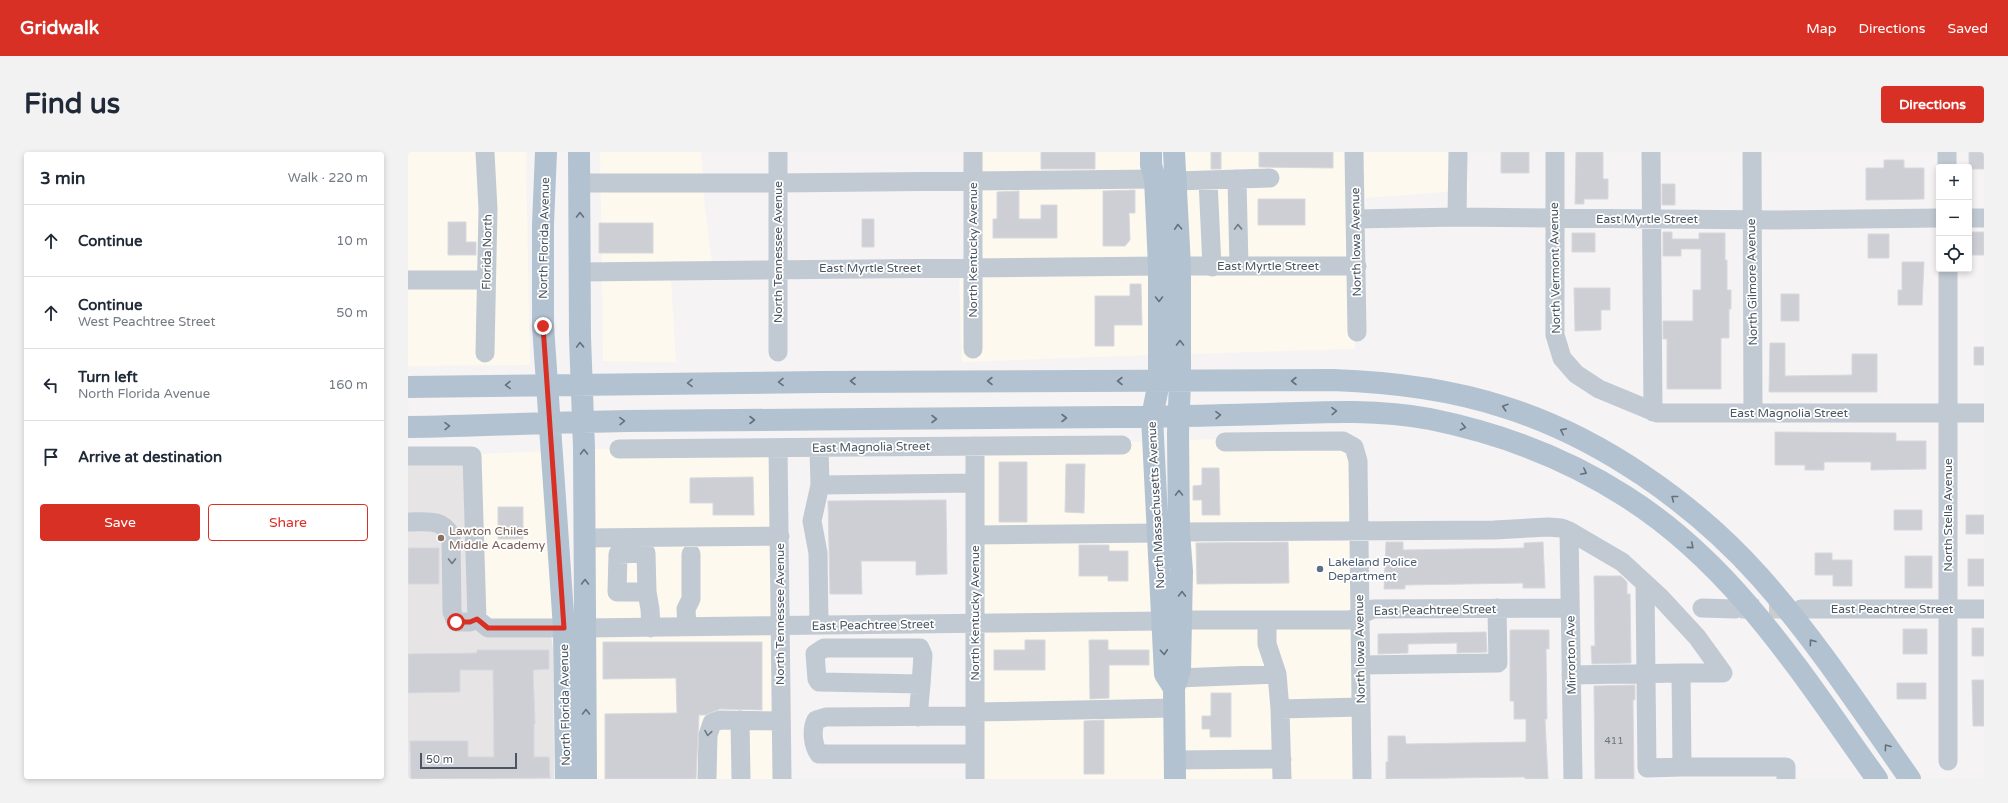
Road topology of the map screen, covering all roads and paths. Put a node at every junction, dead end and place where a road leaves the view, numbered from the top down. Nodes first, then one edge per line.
1 (485, 152) edge
2 (546, 152) edge
3 (579, 152) edge
4 (778, 152) edge
5 (973, 152) edge
6 (1151, 152) edge
7 (1174, 152) edge
8 (1354, 152) edge
9 (1458, 152) edge
10 (1555, 152) edge
11 (1651, 152) edge
12 (1752, 152) edge
13 (1947, 152) edge
14 (1947, 164) edge
15 (1270, 178) dead end
16 (1237, 179) junction
17 (973, 180) junction
18 (1166, 180) junction
19 (1208, 180) junction
20 (580, 183) junction
21 (778, 183) junction
22 (1458, 217) junction
23 (1555, 218) junction
24 (1936, 218) edge
25 (1972, 218) edge
26 (1984, 218) edge
27 (1356, 219) junction
28 (1651, 219) junction
29 (1751, 219) junction
30 (1170, 266) junction
31 (1239, 266) junction
32 (1357, 266) junction
33 (1212, 267) junction
34 (973, 268) junction
35 (778, 270) junction
36 (580, 272) junction
37 (1948, 272) edge
38 (408, 280) edge
39 (486, 280) junction
40 (1357, 332) dead end
41 (973, 349) dead end
42 (778, 352) dead end
43 (485, 353) dead end
44 (1170, 382) junction
45 (581, 384) junction
46 (547, 385) junction
47 (408, 387) edge
48 (1599, 389) joint
49 (1653, 412) junction
50 (1753, 412) junction
51 (1948, 413) junction
52 (1984, 413) edge
53 (1152, 417) junction
54 (1179, 417) junction
55 (583, 422) junction
56 (550, 424) junction
57 (408, 427) edge
58 (1225, 442) dead end
59 (1122, 445) dead end
60 (975, 446) junction
61 (778, 448) junction
62 (819, 448) junction
63 (619, 449) dead end
64 (408, 456) edge
65 (975, 483) junction
66 (820, 485) junction
67 (408, 522) edge
68 (1569, 531) junction
69 (1179, 532) junction
70 (1358, 532) junction
71 (1158, 533) junction
72 (975, 534) junction
73 (780, 536) junction
74 (585, 538) junction
75 (691, 554) dead end
76 (1645, 583) junction
77 (647, 592) dead end
78 (1497, 608) junction
79 (1570, 608) junction
80 (1702, 608) dead end
81 (1948, 608) junction
82 (1735, 609) tunnel mouth
83 (1801, 609) tunnel mouth
84 (1984, 609) edge
85 (1360, 615) junction
86 (477, 619) junction
87 (1267, 620) junction
88 (1172, 621) junction
89 (976, 624) junction
90 (819, 625) junction
91 (780, 626) junction
92 (687, 627) junction
93 (574, 628) junction
94 (651, 628) junction
95 (1360, 665) junction
96 (1681, 673) junction
97 (1277, 674) junction
98 (1646, 674) junction
99 (1571, 675) junction
100 (921, 684) junction
101 (1175, 691) junction
102 (1361, 707) junction
103 (1280, 709) junction
104 (975, 714) junction
105 (918, 717) junction
106 (565, 718) junction
107 (740, 720) junction
108 (781, 721) junction
109 (975, 754) junction
110 (1282, 759) junction
111 (1948, 761) dead end
112 (1682, 767) junction
113 (1175, 770) edge
114 (741, 778) dead end
115 (566, 779) edge
116 (578, 779) edge
117 (586, 779) edge
118 (707, 779) edge
119 (782, 779) edge
120 (975, 779) edge
121 (1282, 779) edge
122 (1362, 779) edge
123 (1573, 779) edge
124 (1786, 779) edge
125 (1877, 779) edge
126 (1910, 779) edge

1 - 39 street, Florida North
2 - 46 main road, North Florida Avenue
3 - 20 main road, North Florida Avenue
4 - 21 street, North Tennessee Avenue
5 - 17 street, North Kentucky Avenue
6 - 18 main road, North Massachusetts Avenue
7 - 18 main road, North Massachusetts Avenue
8 - 27 street, North Iowa Avenue
9 - 22 street
10 - 23 street, North Vermont Avenue
11 - 28 street
12 - 29 street, North Gilmore Avenue
13 - 14 street
15 - 16 street
16 - 19 street
31 -> 16 street
17 - 18 street
17 - 21 street
17 - 34 street, North Kentucky Avenue
18 - 19 street
18 - 30 main road, North Massachusetts Avenue
19 - 33 street
20 - 21 street
36 -> 20 main road, North Florida Avenue
21 - 35 street, North Tennessee Avenue
22 - 23 street, East Myrtle Street
22 - 27 street, East Myrtle Street
23 - 28 street, East Myrtle Street
23 - 48 street, North Vermont Avenue
24 - 29 street, East Myrtle Street
25 - 26 street
27 - 32 street, North Iowa Avenue
28 - 29 street, East Myrtle Street
28 - 49 street
29 - 50 street, North Gilmore Avenue
30 - 33 street, East Myrtle Street
30 - 34 street, East Myrtle Street
30 - 44 main road, North Massachusetts Avenue
31 - 32 street, East Myrtle Street
31 - 33 street, East Myrtle Street
32 - 40 street, North Iowa Avenue
34 - 35 street, East Myrtle Street
34 - 41 street, North Kentucky Avenue
35 - 36 street, East Myrtle Street
35 - 42 street, North Tennessee Avenue
45 -> 36 main road, North Florida Avenue
37 - 51 street, North Stella Avenue
38 - 39 street
39 - 43 street, Florida North
44 -> 45 main road
44 - 53 main road, North Massachusetts Avenue
44 - 54 main road, North Massachusetts Avenue
126 -> 44 main road
45 - 46 main road
45 - 55 main road, North Florida Avenue
46 -> 47 main road
46 - 56 main road, North Florida Avenue
48 - 49 street, East Magnolia Street
49 - 50 street, East Magnolia Street
50 - 51 street, East Magnolia Street
51 - 52 street, East Magnolia Street
51 - 81 street, North Stella Avenue
53 - 54 main road
55 -> 53 main road
53 - 71 main road, North Massachusetts Avenue
69 -> 54 main road, North Massachusetts Avenue
54 -> 125 main road
55 - 56 main road
74 -> 55 main road, North Florida Avenue
57 -> 56 main road
56 - 93 main road, North Florida Avenue
58 - 70 street, North Iowa Avenue
59 - 60 street, East Magnolia Street
60 - 62 street, East Magnolia Street
60 - 65 street, North Kentucky Avenue
61 - 62 street, East Magnolia Street
61 - 63 street, East Magnolia Street
61 - 73 street, North Tennessee Avenue
62 - 66 street
64 - 86 street
65 - 66 street
65 - 72 street, North Kentucky Avenue
66 - 90 street
67 -> 86 street
68 - 70 street
68 - 76 street
68 - 79 street, Mirrorton Ave
69 - 70 street
88 -> 69 main road, North Massachusetts Avenue
70 - 85 street, North Iowa Avenue
71 - 72 street
71 - 88 main road, North Massachusetts Avenue
72 - 89 street, North Kentucky Avenue
73 - 74 street
73 - 91 street, North Tennessee Avenue
93 -> 74 main road, North Florida Avenue
75 - 92 street
76 - 96 street
76 - 98 street
77 - 94 street
78 - 79 street, East Peachtree Street
78 - 85 street, East Peachtree Street
78 - 95 street
79 - 99 street, Mirrorton Ave
80 - 82 street
81 - 83 street, East Peachtree Street
81 - 84 street, East Peachtree Street
81 - 111 street, North Stella Avenue
85 - 87 street, East Peachtree Street
85 - 95 street, North Iowa Avenue
86 - 93 street, East Peachtree Street
87 - 88 street, East Peachtree Street
87 - 97 street
88 - 89 street, East Peachtree Street
88 - 101 main road, North Massachusetts Avenue
89 - 90 street, East Peachtree Street
89 - 104 street, North Kentucky Avenue
90 - 91 street, East Peachtree Street
91 - 92 street, East Peachtree Street
91 - 108 street, North Tennessee Avenue
92 - 94 street, East Peachtree Street
93 - 94 street, East Peachtree Street
93 - 106 main road, North Florida Avenue
117 -> 93 main road, North Florida Avenue
95 - 102 street, North Iowa Avenue
96 - 98 street
96 - 112 street
97 - 101 street
97 - 103 street
98 - 99 street
98 - 112 street
99 - 123 street, Mirrorton Ave
100 - 100 street
100 - 105 street
101 - 104 street
101 - 113 main road, North Massachusetts Avenue
102 - 103 street
102 - 122 street, North Iowa Avenue
103 - 110 street
104 - 105 street
104 - 109 street, North Kentucky Avenue
105 - 109 street
106 - 115 main road, North Florida Avenue
106 - 116 main road
107 - 108 street
107 - 114 street
107 -> 118 street
108 - 119 street, North Tennessee Avenue
109 - 120 street, North Kentucky Avenue
110 - 113 street
110 - 121 street
112 - 124 street

